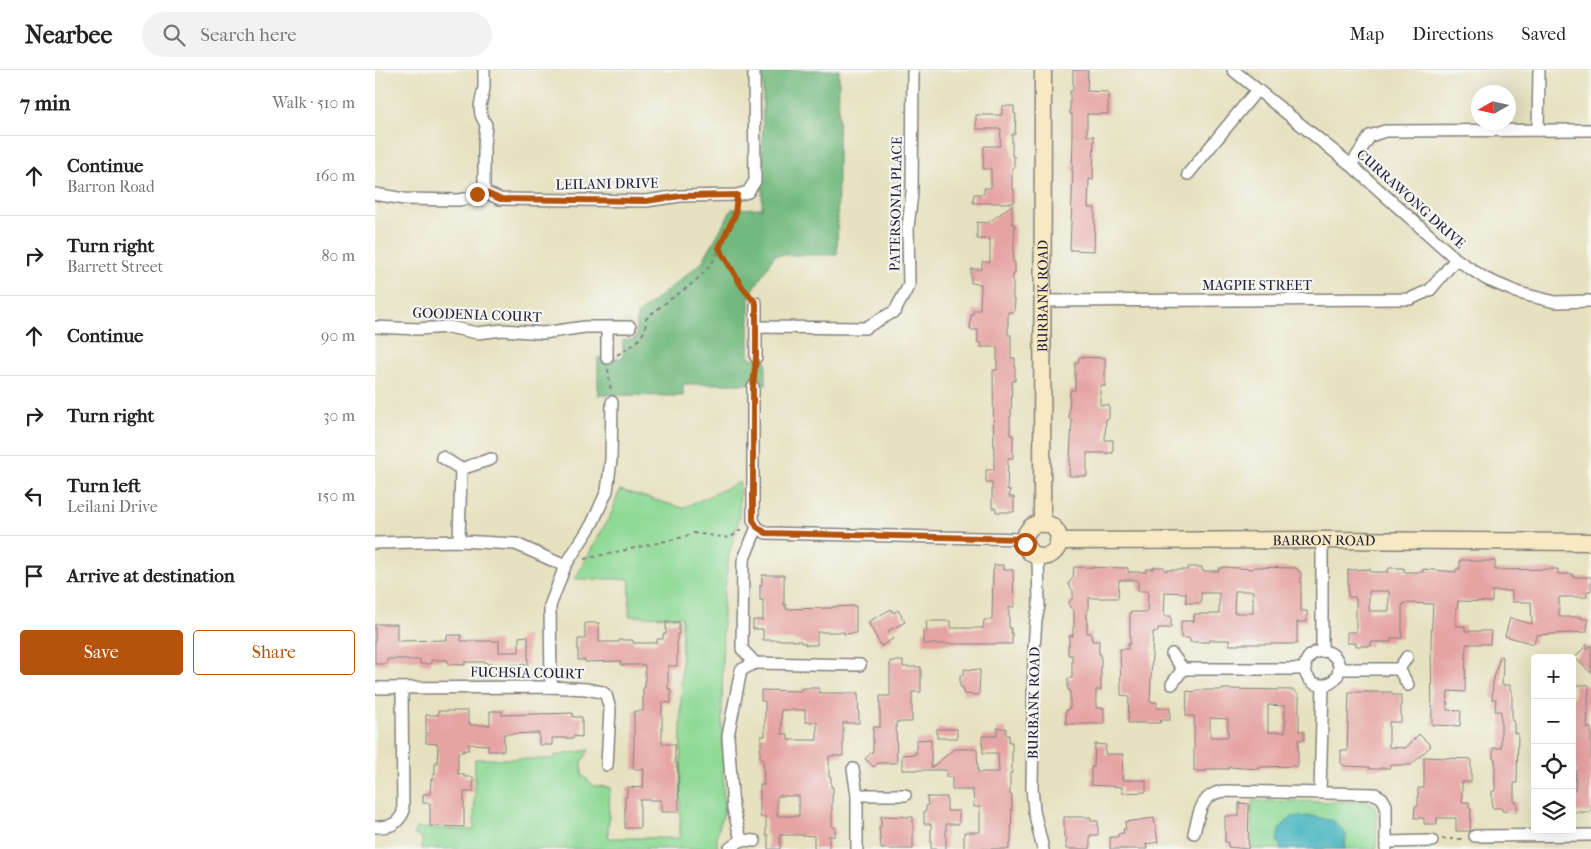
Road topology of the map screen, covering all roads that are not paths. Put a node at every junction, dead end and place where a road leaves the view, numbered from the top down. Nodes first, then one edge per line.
1 (484, 70) edge
2 (755, 70) edge
3 (913, 70) edge
4 (1043, 70) edge
5 (1233, 70) edge
6 (1539, 70) edge
7 (1257, 90) junction
8 (1538, 130) junction
9 (1591, 130) edge
10 (1351, 166) junction
11 (1188, 174) dead end
12 (484, 192) junction
13 (375, 194) edge
14 (1456, 259) junction
15 (1043, 301) junction
16 (1591, 301) edge
17 (756, 303) road end
18 (756, 326) junction
19 (375, 327) edge
20 (630, 327) dead end
21 (607, 328) junction
22 (756, 357) road end
23 (607, 358) road end
24 (753, 387) road end
25 (612, 402) road end
26 (442, 457) dead end
27 (491, 460) dead end
28 (461, 469) junction
29 (755, 524) junction
30 (1042, 524) junction
31 (1025, 539) junction
32 (1322, 540) junction
33 (459, 541) junction
34 (1058, 541) junction
35 (1591, 542) edge
36 (375, 543) edge
37 (1038, 557) junction
38 (568, 561) junction
39 (1322, 651) junction
40 (1172, 654) dead end
41 (1407, 656) dead end
42 (755, 663) junction
43 (860, 665) dead end
44 (1183, 669) junction
45 (1305, 669) junction
46 (1339, 669) junction
47 (1399, 669) junction
48 (1172, 684) dead end
49 (1408, 685) dead end
50 (1323, 686) junction
51 (551, 687) junction
52 (375, 688) edge
53 (402, 689) junction
54 (607, 765) dead end
55 (853, 769) dead end
56 (1320, 792) junction
57 (857, 795) junction
58 (905, 795) dead end
59 (375, 827) edge
60 (1194, 833) dead end
61 (1531, 833) edge
62 (1566, 834) edge
63 (1591, 835) edge
64 (1475, 836) road end
65 (741, 840) junction
66 (755, 841) dead end
67 (1432, 841) road end
68 (1386, 846) edge
69 (729, 849) edge
70 (857, 849) edge
71 (1043, 849) edge

1 - 12 street
2 - 12 street, LEILANI DRIVE
3 - 18 street, PATERSONIA PLACE
4 - 15 street, BURBANK ROAD
5 - 7 street, CURRAWONG DRIVE
6 - 8 street
7 - 10 street, CURRAWONG DRIVE
7 - 11 street
8 - 9 street
8 - 10 street
10 - 14 street, CURRAWONG DRIVE
12 - 13 street
14 - 15 street, MAGPIE STREET
14 - 16 street, CURRAWONG DRIVE
15 - 30 street, BURBANK ROAD
17 - 18 street
18 - 22 street
19 - 21 street, GOODENIA COURT
20 - 21 street, GOODENIA COURT
21 - 23 street
24 - 29 street
25 - 38 street
26 - 28 street
27 - 28 street
28 - 33 street
29 - 31 street
29 - 42 street
30 - 31 street
30 - 34 street
31 - 37 street
32 - 34 street, BARRON ROAD
32 - 35 street, BARRON ROAD
32 - 39 street
33 - 36 street
33 - 38 street
34 - 37 street
37 - 71 street, BURBANK ROAD
38 - 51 street
39 - 45 street
39 - 46 street
40 - 44 street
41 - 47 street
42 - 43 street
42 - 65 street
44 - 45 street
44 - 48 street
45 - 50 street
46 - 47 street
46 - 50 street
47 - 49 street
50 - 56 street
51 - 53 street, FUCHSIA COURT
51 - 54 street, FUCHSIA COURT
52 - 53 street, FUCHSIA COURT
53 - 59 street
55 - 57 street
56 - 60 street
56 - 68 street
57 - 58 street
57 - 70 street
61 - 64 street
62 - 63 street
65 - 66 street
65 - 69 street
67 - 68 street

